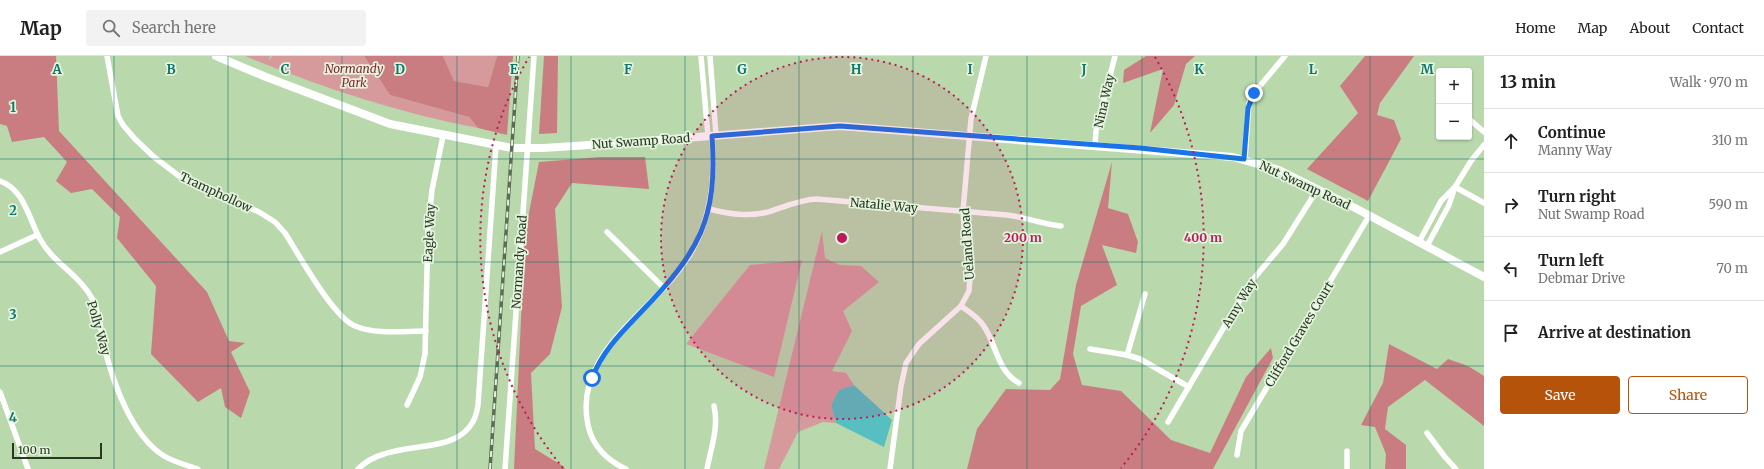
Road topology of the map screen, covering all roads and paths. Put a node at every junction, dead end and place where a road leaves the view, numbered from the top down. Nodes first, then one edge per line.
1 (107, 56) edge
2 (216, 56) edge
3 (534, 56) edge
4 (701, 56) edge
5 (710, 56) edge
6 (986, 56) edge
7 (1115, 56) edge
8 (1285, 56) edge
9 (711, 69) junction
10 (702, 70) junction
11 (1472, 122) edge
12 (1484, 132) edge
13 (712, 135) junction
14 (443, 136) junction
15 (969, 136) junction
16 (1484, 145) edge
17 (496, 146) junction
18 (1095, 146) junction
19 (527, 149) junction
20 (1244, 159) junction
21 (0, 181) edge
22 (1455, 187) junction
23 (1317, 190) junction
24 (1484, 202) edge
25 (709, 209) junction
26 (963, 211) junction
27 (1369, 216) junction
28 (1061, 226) dead end
29 (607, 232) dead end
30 (37, 235) junction
31 (1419, 242) junction
32 (1427, 246) junction
33 (0, 252) edge
34 (1484, 277) edge
35 (664, 288) junction
36 (1144, 294) dead end
37 (961, 306) junction
38 (426, 331) junction
39 (1090, 349) dead end
40 (1128, 355) junction
41 (1019, 383) dead end
42 (1189, 387) junction
43 (0, 392) edge
44 (407, 405) dead end
45 (714, 406) dead end
46 (1168, 422) dead end
47 (1428, 433) dead end
48 (1347, 451) dead end
49 (1237, 455) dead end
50 (28, 469) edge
51 (198, 469) edge
52 (358, 469) edge
53 (505, 469) edge
54 (626, 469) edge
55 (707, 469) edge
56 (890, 469) edge
57 (1347, 469) edge
58 (1456, 469) edge

1 - 38 street, Tramphollow
2 - 14 main road, Nut Swamp Road
3 - 19 street, Normandy Road
4 - 10 street
5 - 9 street
6 - 15 street, Ueland Road
7 - 18 street, Nina Way
8 - 20 street
9 - 10 street
9 - 13 street
10 - 13 street
11 - 12 street
13 - 15 main road, Nut Swamp Road
13 - 19 main road, Nut Swamp Road
13 - 25 street
14 - 17 main road, Nut Swamp Road
14 - 38 street, Eagle Way
15 - 18 main road, Nut Swamp Road
15 - 26 street, Ueland Road
16 - 22 street
17 - 19 main road, Nut Swamp Road
17 - 52 street
18 - 20 main road, Nut Swamp Road
19 - 53 street, Normandy Road
20 - 23 main road, Nut Swamp Road
21 - 30 street, Polly Way
22 - 24 street
22 - 31 street
22 - 32 street
23 - 27 main road, Nut Swamp Road
23 - 42 street, Amy Way
25 - 26 street, Natalie Way
25 - 35 street
26 - 28 street, Natalie Way
26 - 37 street, Ueland Road
27 - 31 main road, Nut Swamp Road
27 - 49 street, Clifford Graves Court
29 - 35 street
30 - 33 street
30 - 51 street, Polly Way
31 - 32 main road, Nut Swamp Road
32 - 34 main road, Nut Swamp Road
35 - 54 street
36 - 40 street
37 - 41 street
37 - 56 street, Ueland Road
38 - 44 street, Eagle Way
39 - 40 street
40 - 42 street
42 - 46 street, Amy Way
43 - 50 street
45 - 55 street
47 - 58 street
48 - 57 street

